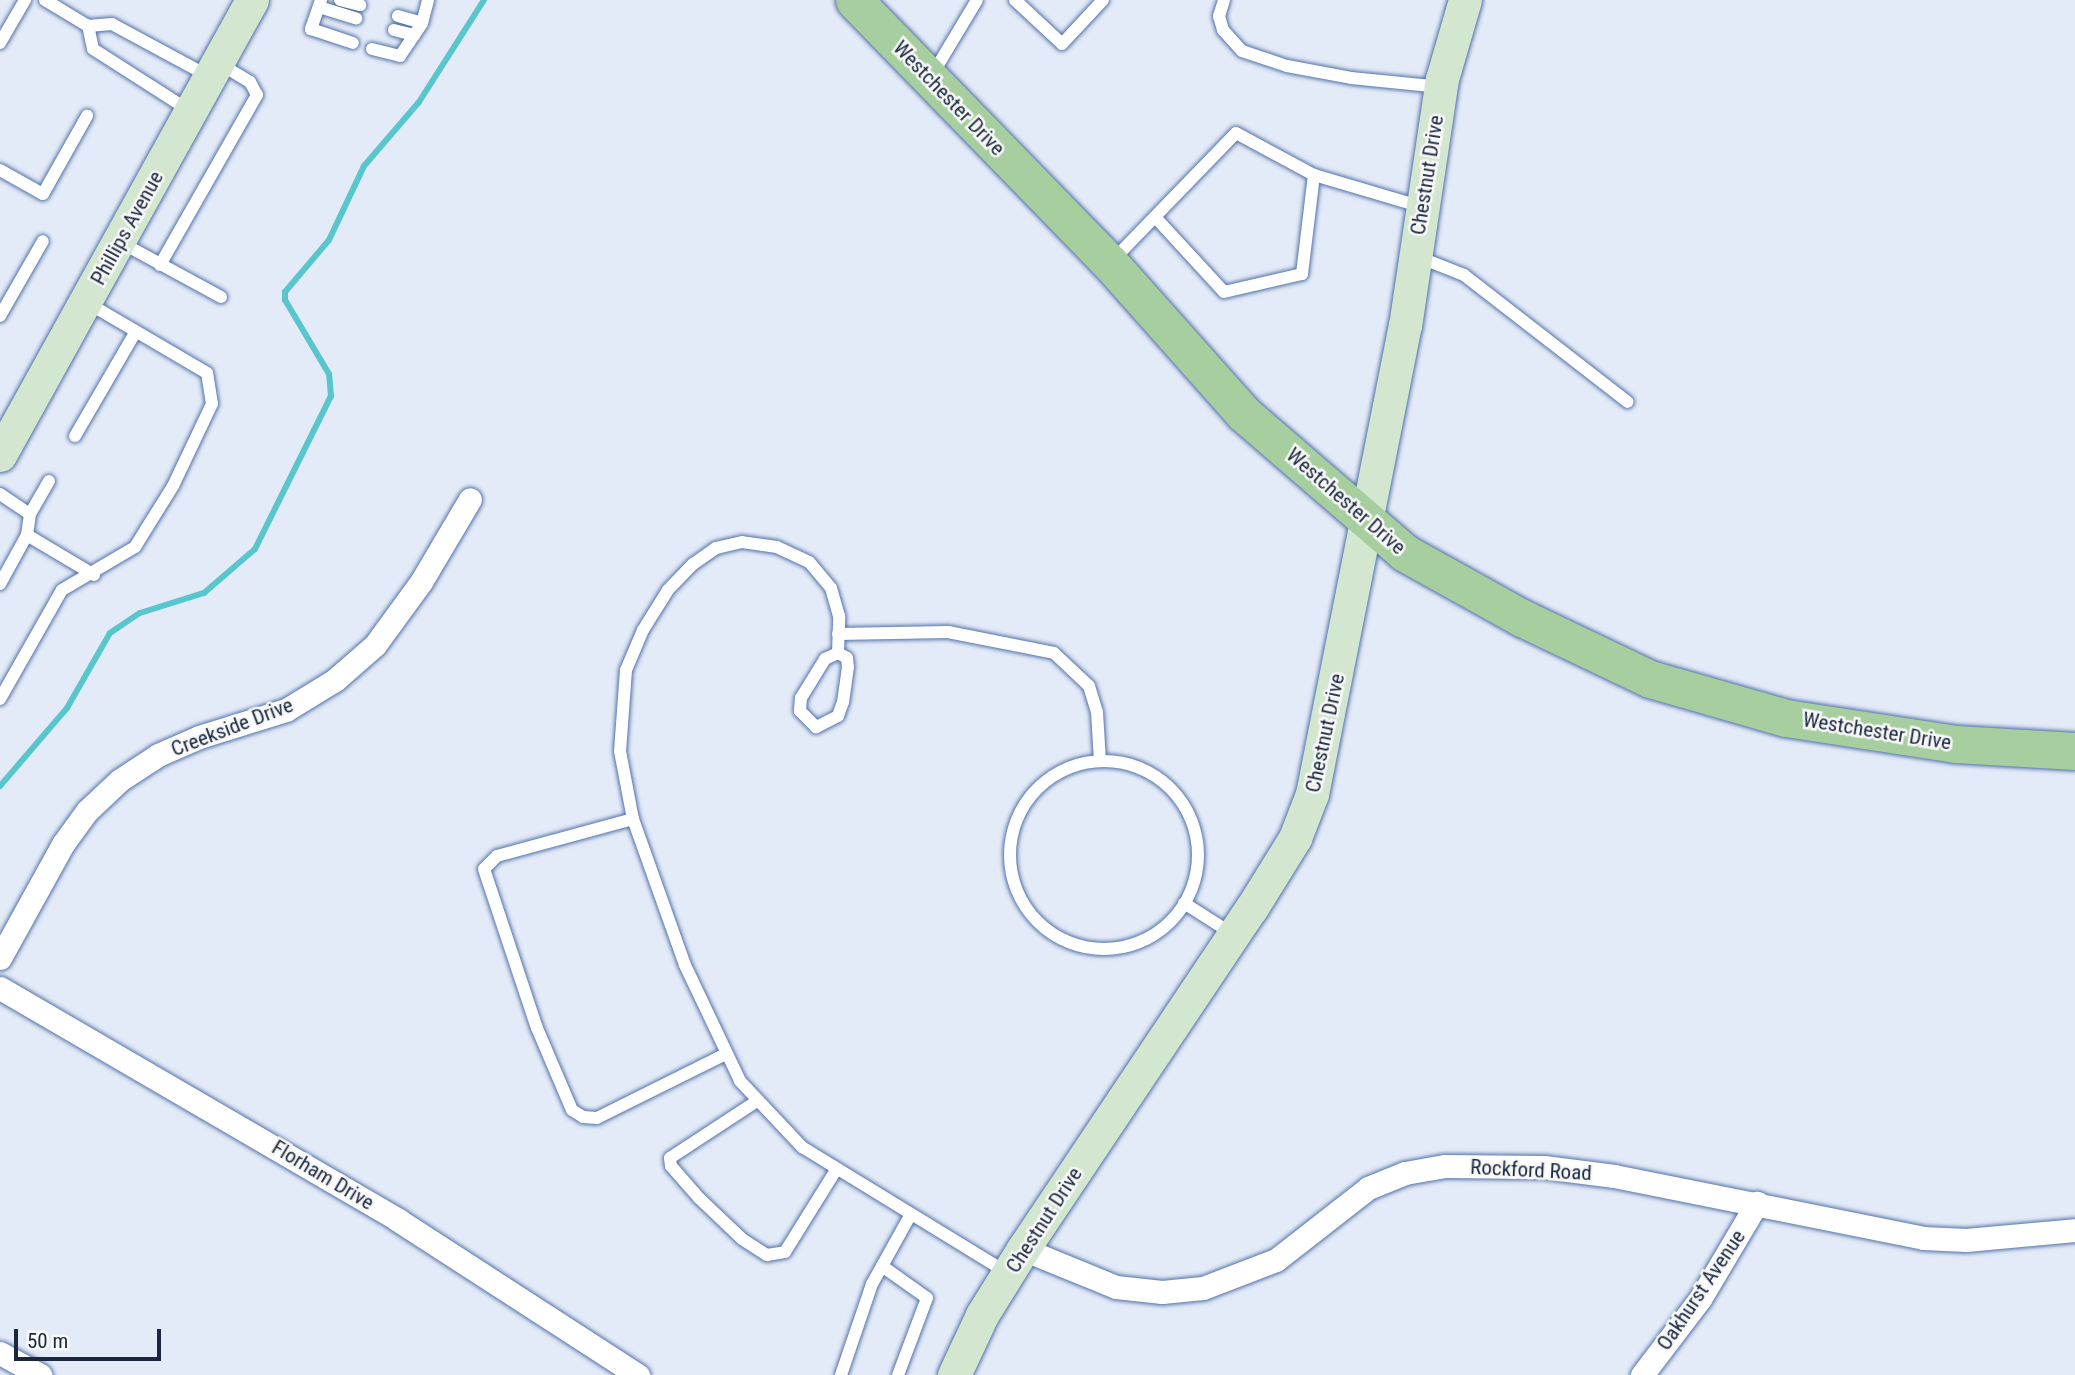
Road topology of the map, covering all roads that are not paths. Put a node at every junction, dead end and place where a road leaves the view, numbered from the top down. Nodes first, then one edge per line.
1 (25, 0) edge
2 (45, 0) edge
3 (252, 0) edge
4 (340, 0) edge
5 (429, 0) edge
6 (854, 0) edge
7 (977, 0) edge
8 (1015, 0) edge
9 (1103, 0) edge
10 (1224, 0) edge
11 (1465, 0) edge
12 (320, 4) edge
13 (398, 16) dead end
14 (422, 23) junction
15 (88, 26) junction
16 (394, 30) dead end
17 (414, 35) junction
18 (0, 43) edge
19 (353, 43) dead end
20 (372, 48) dead end
21 (216, 71) junction
22 (930, 78) junction
23 (1441, 87) junction
24 (192, 112) junction
25 (87, 116) dead end
26 (0, 170) edge
27 (1314, 175) junction
28 (1423, 207) junction
29 (1156, 218) junction
30 (43, 242) dead end
31 (120, 242) junction
32 (1415, 256) junction
33 (1110, 263) junction
34 (160, 265) junction
35 (221, 298) dead end
36 (86, 302) junction
37 (0, 316) edge
38 (136, 331) junction
39 (1628, 402) dead end
40 (75, 436) dead end
41 (0, 455) edge
42 (49, 481) dead end
43 (0, 494) edge
44 (470, 499) dead end
45 (30, 514) junction
46 (1365, 519) junction
47 (27, 535) junction
48 (94, 575) junction
49 (0, 584) edge
50 (838, 634) junction
51 (838, 653) junction
52 (0, 699) edge
53 (2075, 751) edge
54 (1100, 761) junction
55 (633, 819) junction
56 (1184, 903) junction
57 (1234, 935) junction
58 (0, 958) edge
59 (0, 988) edge
60 (726, 1054) junction
61 (757, 1101) junction
62 (836, 1170) junction
63 (1757, 1203) junction
64 (911, 1214) junction
65 (2075, 1230) edge
66 (1016, 1261) junction
67 (882, 1266) junction
68 (0, 1353) edge
69 (40, 1375) edge
70 (638, 1375) edge
71 (841, 1375) edge
72 (898, 1375) edge
73 (954, 1375) edge
74 (1642, 1375) edge

1 - 18 lane
2 - 15 lane
3 - 21 street, Phillips Avenue
4 - 12 lane
5 - 14 lane
6 - 22 main road, Westchester Drive
7 - 22 lane
8 - 9 lane
10 - 23 lane
11 - 23 street, Chestnut Drive
12 - 19 lane
13 - 14 lane
14 - 17 lane
15 - 21 lane
15 - 24 lane
16 - 17 lane
17 - 20 lane
21 - 24 street, Phillips Avenue
21 - 34 lane
22 - 33 main road, Westchester Drive
23 - 28 street, Chestnut Drive
24 - 31 street, Phillips Avenue
25 - 26 lane
27 - 28 lane
27 - 29 lane
27 - 29 lane
28 - 32 street, Chestnut Drive
29 - 33 lane
30 - 37 lane
31 - 34 lane
31 - 36 street, Phillips Avenue
32 - 39 lane
32 - 46 street, Chestnut Drive
33 - 46 main road, Westchester Drive
34 - 35 lane
36 - 38 lane
36 - 41 street, Phillips Avenue
38 - 40 lane
38 - 48 lane
42 - 45 lane
43 - 45 lane
44 - 58 street, Creekside Drive
45 - 47 lane
46 - 53 main road, Westchester Drive
46 - 57 street, Chestnut Drive
47 - 48 lane
47 - 49 lane
48 - 52 lane
50 - 51 lane
50 - 54 lane
50 - 55 lane
51 - 51 lane
54 - 56 lane
54 - 56 lane
55 - 60 lane
55 - 60 lane
56 - 57 lane
57 - 66 street, Chestnut Drive
59 - 70 street, Florham Drive
60 - 61 lane
61 - 62 lane
61 - 62 lane
62 - 64 lane
63 - 65 street, Rockford Road
63 - 66 street, Rockford Road
63 - 74 street, Oakhurst Avenue
64 - 66 lane
64 - 67 lane
66 - 73 street, Chestnut Drive
67 - 71 lane
67 - 72 lane
68 - 69 street

